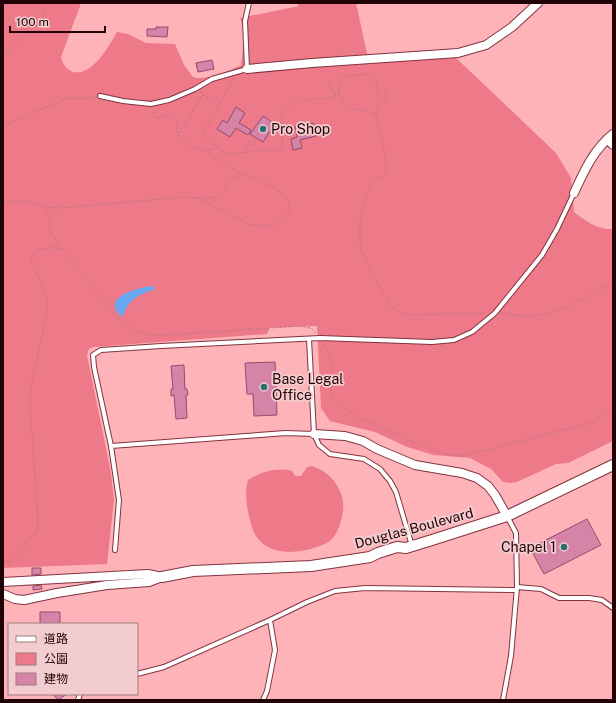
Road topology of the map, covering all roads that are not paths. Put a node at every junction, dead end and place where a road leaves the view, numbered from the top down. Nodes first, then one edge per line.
1 (249, 3) edge
2 (538, 3) edge
3 (247, 69) junction
4 (100, 96) road end
5 (611, 139) edge
6 (574, 193) joint
7 (309, 338) junction
8 (314, 434) junction
9 (112, 446) junction
10 (613, 465) edge
11 (506, 516) junction
12 (412, 546) junction
13 (115, 550) dead end
14 (162, 577) junction
15 (3, 582) edge
16 (517, 588) junction
17 (3, 594) edge
18 (613, 608) edge
19 (270, 620) junction
20 (138, 674) edge
21 (263, 700) edge
22 (503, 700) edge

1 - 3 lane
2 - 3 street
3 - 4 lane
5 - 6 street
6 - 7 lane
7 - 8 lane
7 - 9 lane
8 - 9 lane
8 - 11 street
8 - 12 lane
9 - 13 lane
10 - 11 street, Douglas Boulevard
11 - 12 street, Douglas Boulevard
11 - 16 lane
12 - 14 street, Douglas Boulevard
14 - 15 street
14 - 17 street
16 - 18 lane
16 - 19 lane
16 - 22 lane
19 - 20 lane
19 - 21 lane

